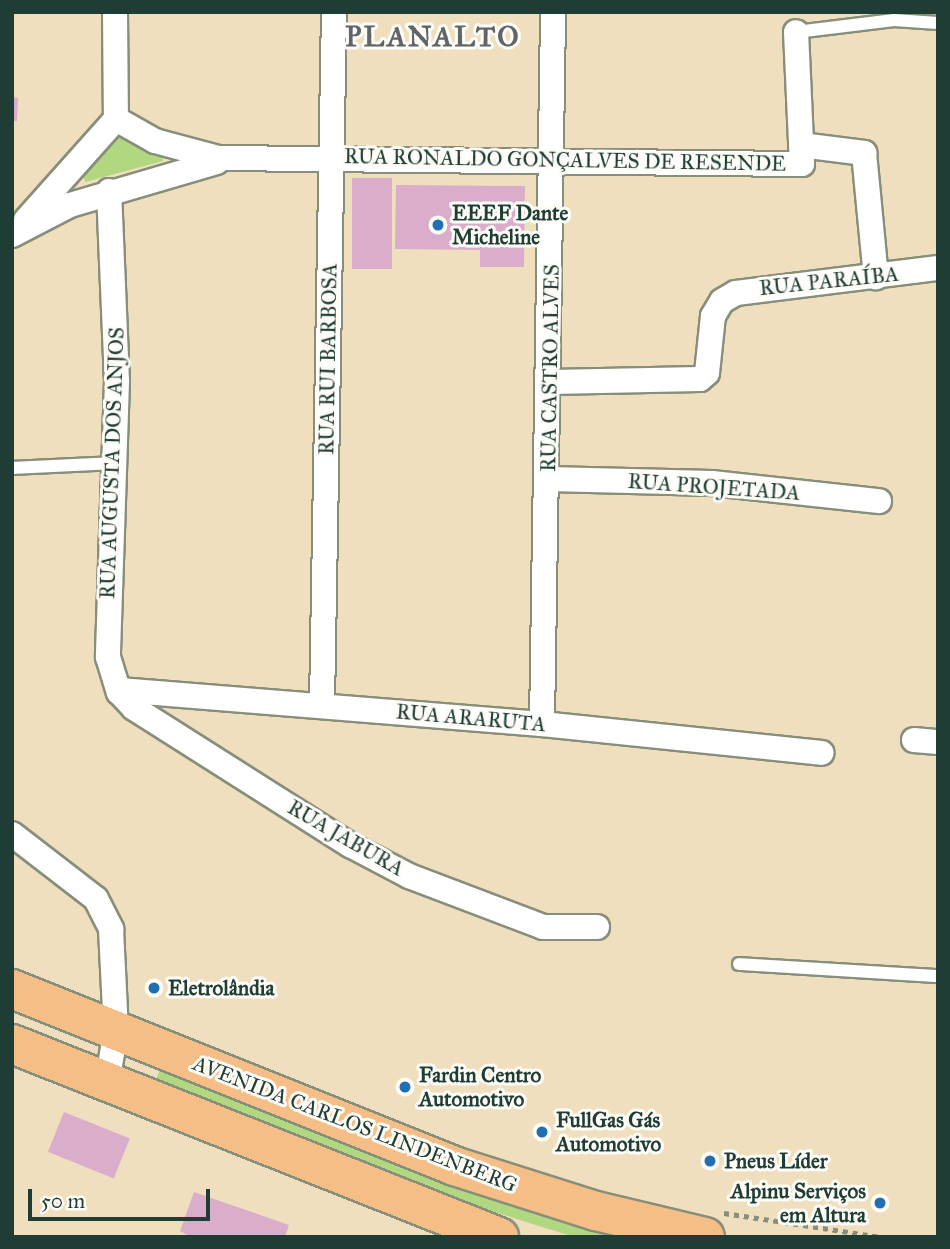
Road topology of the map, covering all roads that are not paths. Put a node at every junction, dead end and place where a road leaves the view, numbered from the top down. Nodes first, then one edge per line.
1 (115, 12) edge
2 (334, 12) edge
3 (553, 12) edge
4 (938, 23) edge
5 (796, 32) joint
6 (116, 119) junction
7 (801, 145) junction
8 (332, 156) junction
9 (551, 158) junction
10 (176, 161) junction
11 (72, 171) junction
12 (109, 191) junction
13 (81, 201) junction
14 (12, 233) edge
15 (938, 268) edge
16 (876, 277) junction
17 (551, 382) junction
18 (115, 463) junction
19 (12, 468) edge
20 (548, 479) junction
21 (879, 502) dead end
22 (119, 690) junction
23 (322, 705) junction
24 (542, 724) junction
25 (822, 753) dead end
26 (12, 834) edge
27 (597, 927) dead end
28 (739, 964) dead end
29 (938, 976) edge
30 (12, 989) edge
31 (116, 1030) junction
32 (12, 1044) edge
33 (107, 1083) junction
34 (708, 1223) edge
35 (499, 1237) edge

1 - 6 street
2 - 8 street, RUA RUI BARBOSA
3 - 9 street, RUA CASTRO ALVES
4 - 5 lane
5 - 7 street, RUA RONALDO GONÇALVES DE RESENDE
6 - 10 street, RUA RONALDO GONÇALVES DE RESENDE
6 - 11 street, RUA RONALDO GONÇALVES DE RESENDE
7 - 9 street, RUA RONALDO GONÇALVES DE RESENDE
7 - 16 street
8 - 9 street, RUA RONALDO GONÇALVES DE RESENDE
8 - 10 street, RUA RONALDO GONÇALVES DE RESENDE
8 - 23 street, RUA RUI BARBOSA
9 - 17 street, RUA CASTRO ALVES
10 - 12 street, RUA RONALDO GONÇALVES DE RESENDE
11 - 13 street
11 - 14 street, RUA RONALDO GONÇALVES DE RESENDE
12 - 13 street, RUA RONALDO GONÇALVES DE RESENDE
12 - 18 street, RUA AUGUSTA DOS ANJOS
13 - 14 street, RUA RONALDO GONÇALVES DE RESENDE
15 - 16 street, RUA PARAÍBA
16 - 17 street, RUA PARAÍBA
17 - 20 street, RUA CASTRO ALVES
18 - 19 lane
18 - 22 street, RUA AUGUSTA DOS ANJOS
20 - 21 street, RUA PROJETADA
20 - 24 street, RUA CASTRO ALVES
22 - 23 street, RUA ARARUTA
22 - 27 street, RUA JABURA
23 - 24 street, RUA ARARUTA
24 - 25 street, RUA ARARUTA
26 - 31 street
28 - 29 lane
30 - 31 main road, AVENIDA CARLOS LINDENBERG
31 - 33 street
31 - 34 main road, AVENIDA CARLOS LINDENBERG
32 - 33 main road
33 - 35 main road

